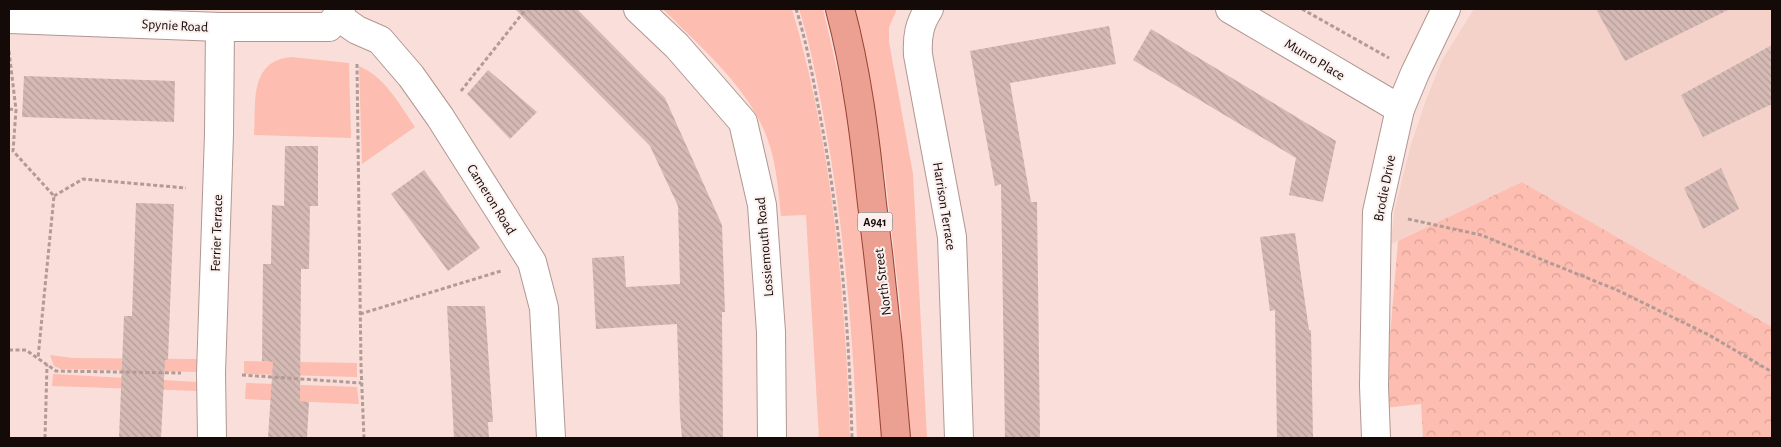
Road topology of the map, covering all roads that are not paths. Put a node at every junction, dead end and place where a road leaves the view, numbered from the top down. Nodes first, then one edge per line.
1 (638, 9) edge
2 (840, 9) edge
3 (929, 9) edge
4 (1230, 9) edge
5 (1446, 9) edge
6 (345, 18) edge
7 (9, 19) edge
8 (220, 27) junction
9 (1400, 109) junction
10 (212, 438) edge
11 (551, 438) edge
12 (772, 438) edge
13 (896, 438) edge
14 (959, 438) edge
15 (1376, 438) edge

1 - 12 street, Lossiemouth Road
2 - 13 main road, North Street / A941
3 - 14 street, Harrison Terrace
4 - 9 street, Munro Place
5 - 9 street, Brodie Drive
6 - 8 street, Spynie Road
6 - 11 street, Cameron Road
7 - 8 street, Spynie Road
8 - 10 street, Ferrier Terrace
9 - 15 street, Brodie Drive

